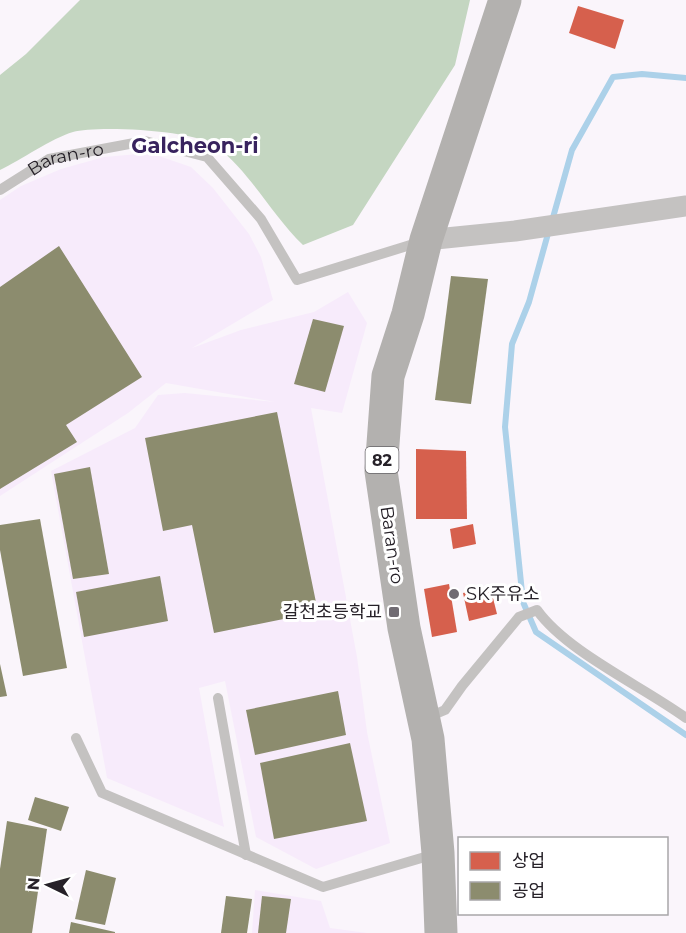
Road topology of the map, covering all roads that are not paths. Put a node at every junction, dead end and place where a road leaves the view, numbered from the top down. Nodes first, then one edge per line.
1 (505, 0) edge
2 (0, 190) edge
3 (686, 206) edge
4 (426, 240) junction
5 (218, 698) dead end
6 (686, 718) edge
7 (424, 719) junction
8 (76, 738) dead end
9 (438, 854) junction
10 (246, 855) junction
11 (441, 933) edge

1 - 4 main road, Baran-ro / 82
2 - 4 lane, Baran-ro
3 - 4 street, Baran-ro
4 - 7 main road, Baran-ro / 82
5 - 10 lane
6 - 7 lane
7 - 9 main road, Baran-ro / 82
8 - 10 lane
9 - 10 lane
9 - 11 main road, Baran-ro / 82

